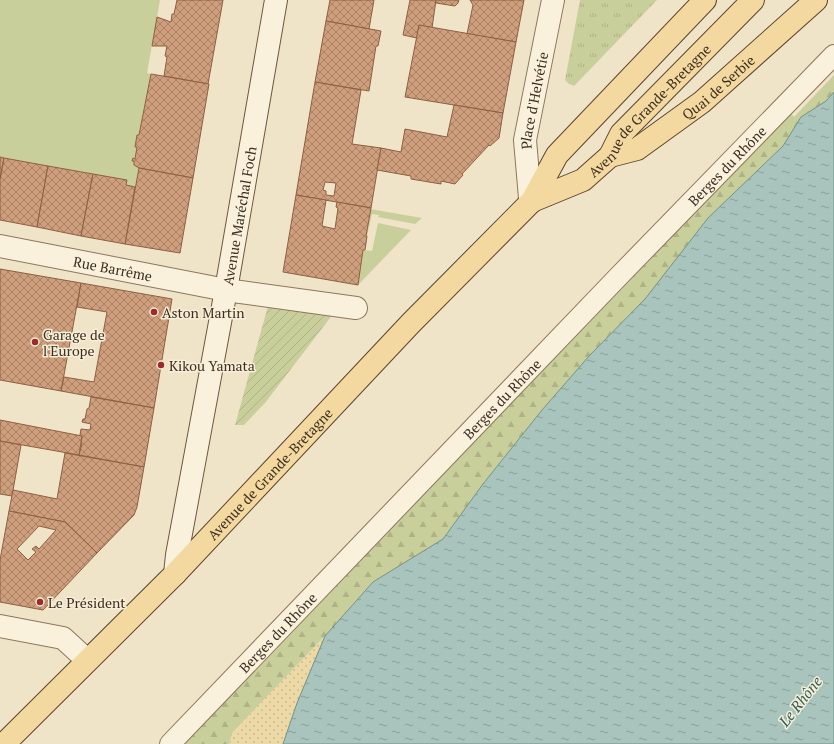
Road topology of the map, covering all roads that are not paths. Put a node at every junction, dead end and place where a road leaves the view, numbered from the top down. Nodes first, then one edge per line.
1 (276, 0) edge
2 (553, 0) edge
3 (705, 0) edge
4 (753, 0) edge
5 (816, 0) edge
6 (834, 55) edge
7 (610, 156) junction
8 (532, 201) junction
9 (0, 246) edge
10 (226, 290) junction
11 (356, 308) dead end
12 (175, 574) junction
13 (0, 626) edge
14 (87, 660) junction
15 (4, 744) edge
16 (170, 744) edge

1 - 10 street, Avenue Maréchal Foch
2 - 8 street, Place d'Helvétie
3 - 8 main road, Avenue de Grande-Bretagne
4 - 7 main road, Avenue de Grande-Bretagne
5 - 7 main road, Quai de Serbie
6 - 16 street, Berges du Rhône
7 - 8 main road, Avenue de Grande-Bretagne
8 - 12 main road, Avenue de Grande-Bretagne
9 - 10 street, Rue Barrême
10 - 11 street, Rue Barrême
10 - 12 street, Avenue Maréchal Foch
12 - 14 main road, Avenue de Grande-Bretagne
13 - 14 street
14 - 15 main road, Avenue de Grande-Bretagne

